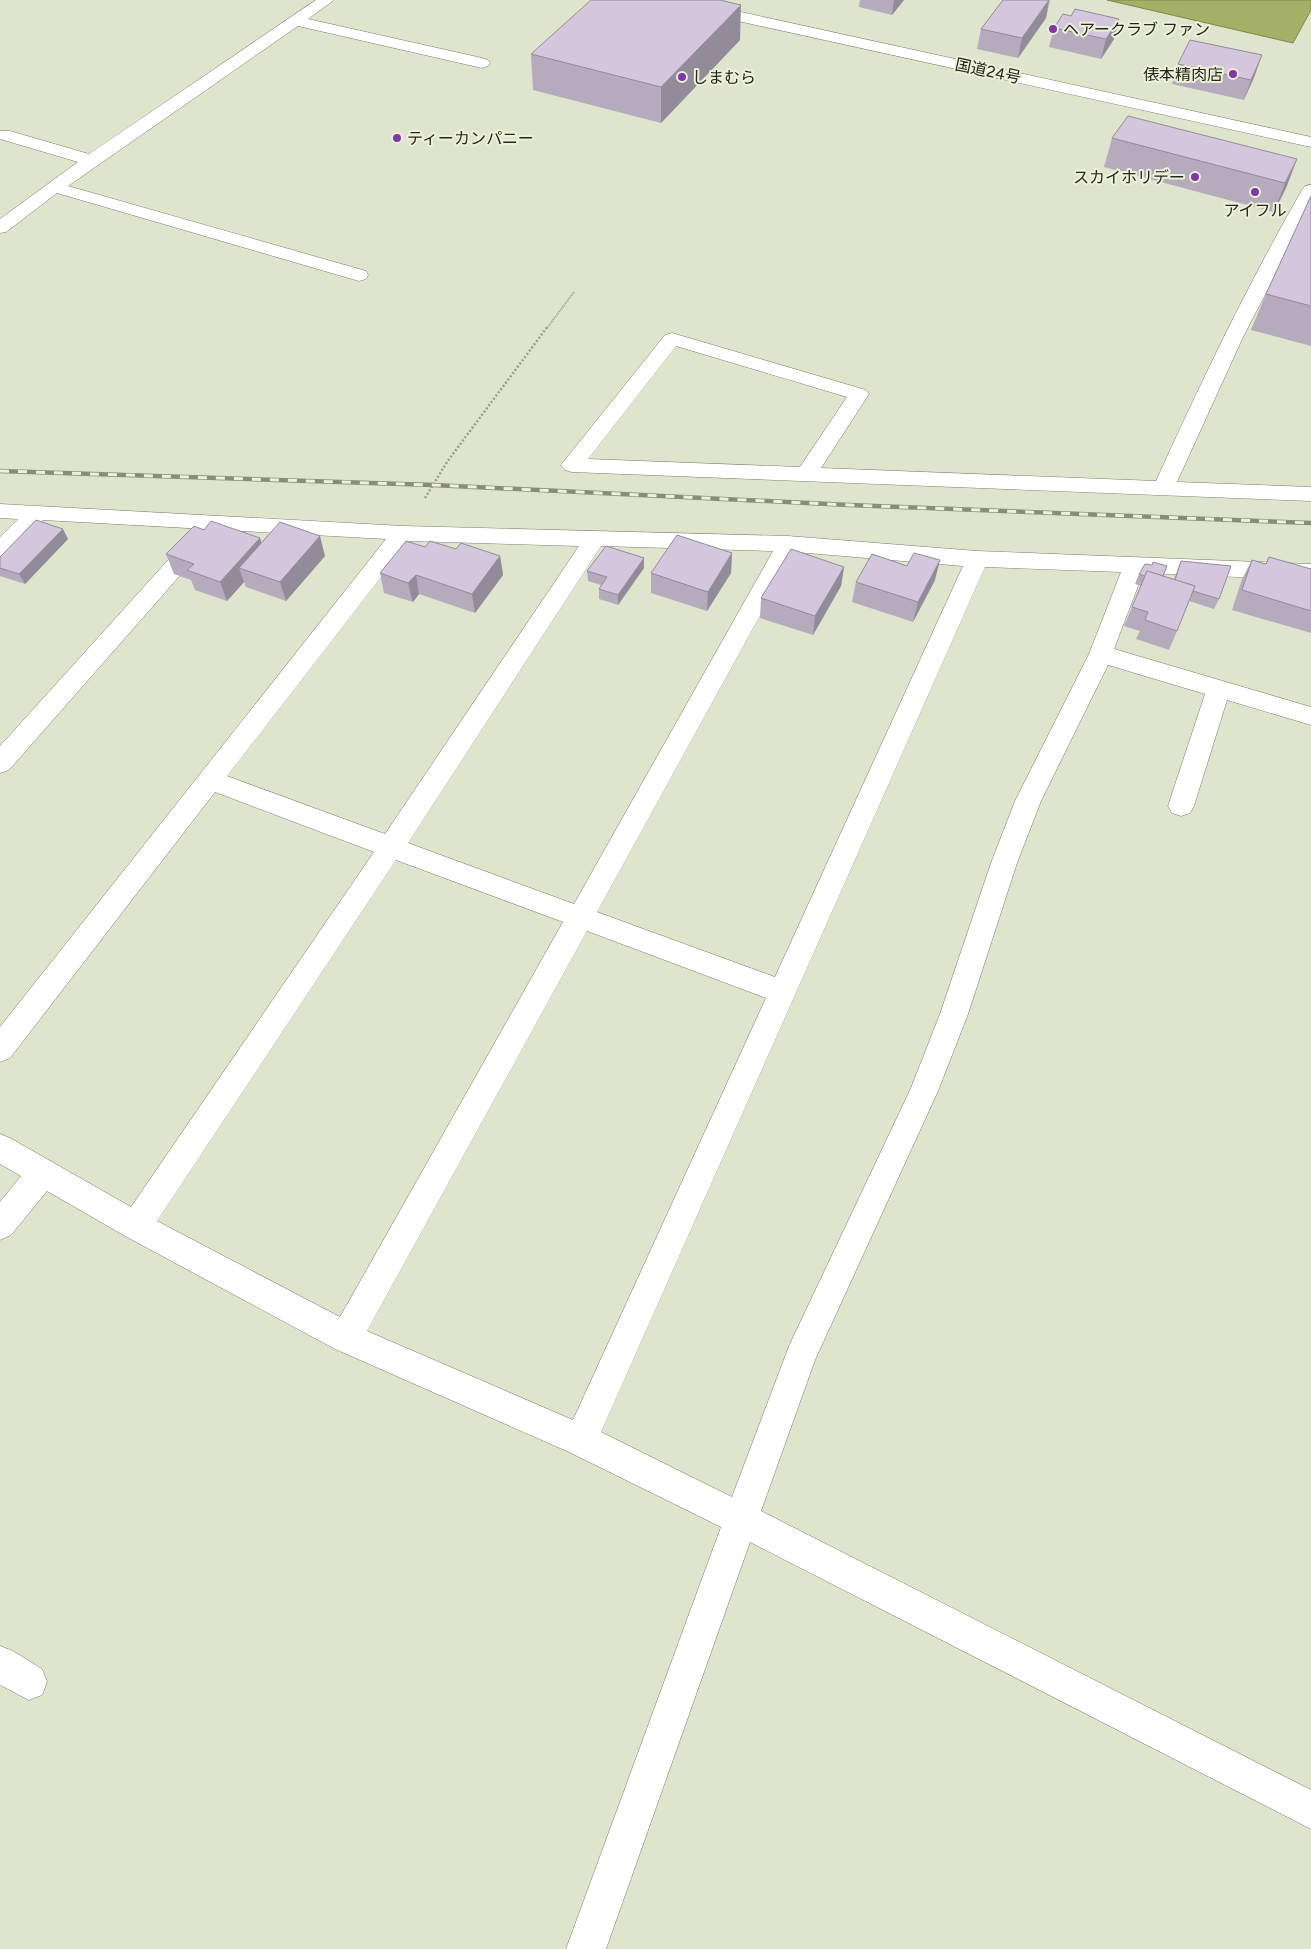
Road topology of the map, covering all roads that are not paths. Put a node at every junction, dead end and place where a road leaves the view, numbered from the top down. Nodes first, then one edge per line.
1 (326, 0) edge
2 (665, 0) edge
3 (296, 21) junction
4 (482, 63) dead end
5 (4, 136) dead end
6 (1311, 142) edge
7 (92, 160) junction
8 (54, 187) junction
9 (1311, 190) edge
10 (0, 205) edge
11 (22, 211) junction
12 (0, 228) edge
13 (359, 275) dead end
14 (806, 474) junction
15 (1163, 488) junction
16 (1311, 494) edge
17 (0, 511) edge
18 (38, 512) junction
19 (214, 522) junction
20 (403, 533) junction
21 (595, 538) junction
22 (788, 544) junction
23 (0, 550) edge
24 (977, 559) junction
25 (1135, 564) junction
26 (1311, 572) edge
27 (1101, 654) junction
28 (1219, 689) junction
29 (1311, 716) edge
30 (0, 763) edge
31 (209, 780) junction
32 (1181, 806) dead end
33 (391, 847) junction
34 (582, 917) junction
35 (782, 992) junction
36 (0, 1049) edge
37 (0, 1148) edge
38 (42, 1174) junction
39 (0, 1225) edge
40 (136, 1226) junction
41 (346, 1338) junction
42 (581, 1440) junction
43 (741, 1519) junction
44 (1311, 1810) edge
45 (586, 1949) edge

1 - 3 main road
2 - 6 main road, 国道24号
3 - 4 main road
3 - 7 main road
5 - 7 main road
7 - 8 main road
8 - 11 main road
8 - 13 main road
9 - 15 main road
10 - 11 main road
11 - 12 main road
14 - 14 main road
14 - 15 main road
15 - 16 main road
17 - 18 main road
18 - 19 main road
18 - 23 main road
19 - 20 main road
19 - 30 main road
20 - 21 main road
20 - 31 main road
21 - 22 main road
21 - 33 main road
22 - 24 main road
22 - 34 main road
24 - 25 main road
24 - 35 main road
25 - 26 main road
25 - 27 main road
27 - 28 main road
27 - 43 main road
28 - 29 main road
28 - 32 main road
31 - 33 main road
31 - 36 main road
33 - 34 main road
33 - 40 main road
34 - 35 main road
34 - 41 main road
35 - 42 main road
37 - 38 main road
38 - 39 main road
38 - 40 main road
40 - 41 main road
41 - 42 main road
42 - 43 main road
43 - 44 main road
43 - 45 main road

